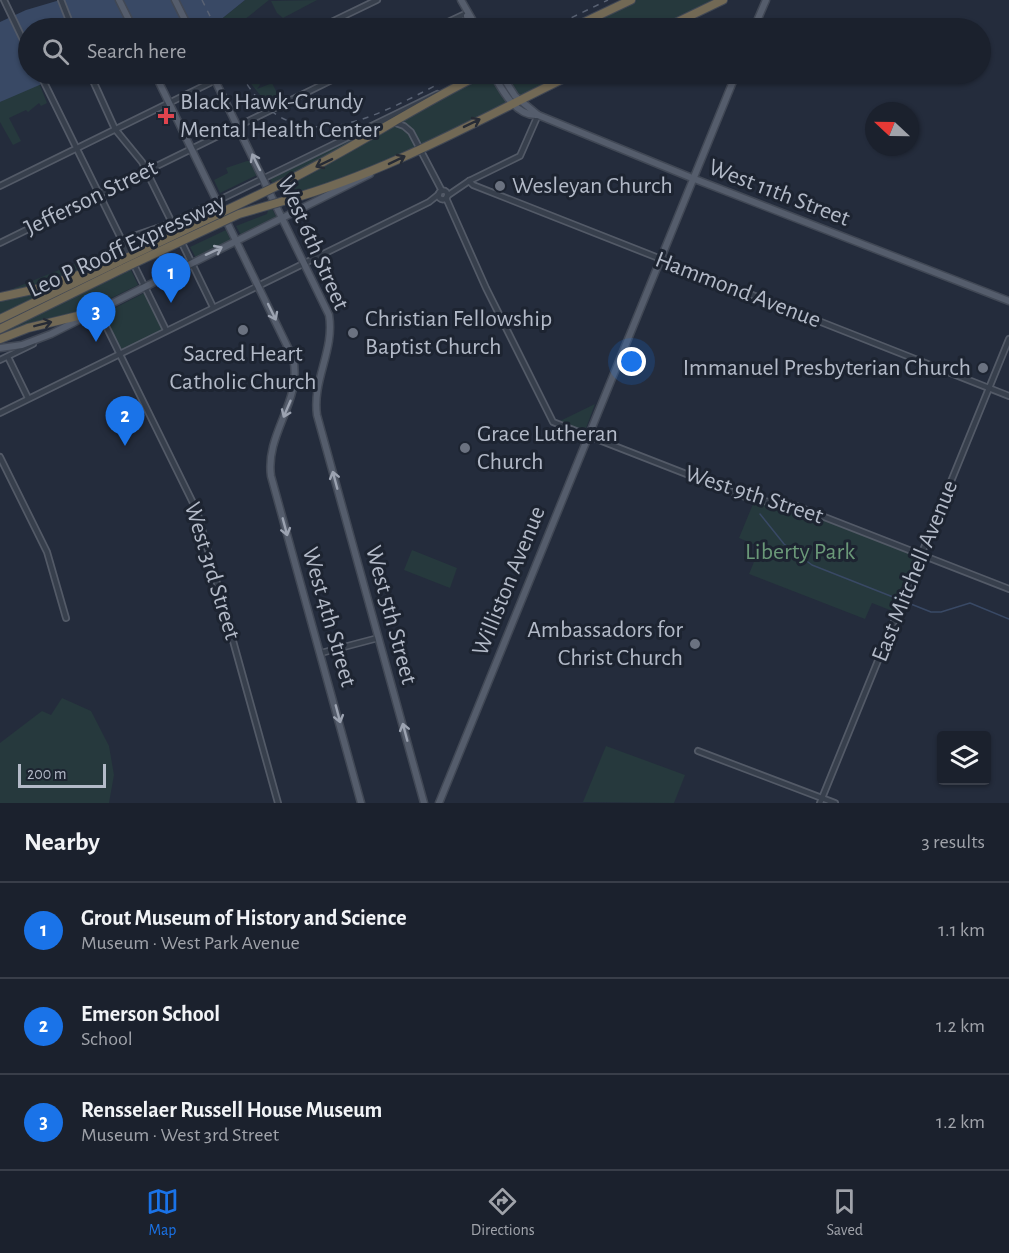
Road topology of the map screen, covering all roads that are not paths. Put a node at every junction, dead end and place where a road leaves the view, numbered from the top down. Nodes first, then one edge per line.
1 (4, 0) edge
2 (61, 0) edge
3 (119, 0) edge
4 (175, 0) edge
5 (377, 0) edge
6 (461, 0) edge
7 (631, 0) edge
8 (723, 0) edge
9 (766, 0) edge
10 (467, 13) junction
11 (68, 18) edge
12 (128, 18) edge
13 (184, 18) edge
14 (340, 18) edge
15 (456, 18) edge
16 (469, 18) edge
17 (470, 18) edge
18 (593, 18) edge
19 (686, 18) edge
20 (758, 18) edge
21 (18, 29) edge
22 (45, 84) edge
23 (95, 84) edge
24 (160, 84) edge
25 (200, 84) edge
26 (218, 84) edge
27 (324, 84) edge
28 (460, 84) edge
29 (502, 84) edge
30 (507, 84) edge
31 (552, 84) edge
32 (732, 84) edge
33 (448, 90) junction
34 (516, 101) junction
35 (170, 102) junction
36 (538, 115) junction
37 (393, 122) junction
38 (238, 126) junction
39 (115, 129) junction
40 (77, 148) junction
41 (192, 148) junction
42 (419, 149) junction
43 (146, 171) junction
44 (374, 171) junction
45 (264, 178) junction
46 (692, 178) junction
47 (469, 181) junction
48 (0, 186) edge
49 (99, 194) junction
50 (443, 196) junction
51 (218, 200) junction
52 (283, 217) junction
53 (172, 224) junction
54 (122, 240) junction
55 (237, 240) junction
56 (0, 243) edge
57 (659, 259) junction
58 (191, 262) junction
59 (305, 262) junction
60 (122, 265) junction
61 (259, 285) junction
62 (144, 286) junction
63 (0, 297) edge
64 (1009, 301) edge
65 (213, 307) junction
66 (86, 314) junction
67 (102, 318) dead end
68 (0, 319) edge
69 (0, 329) edge
70 (166, 330) junction
71 (51, 334) junction
72 (1, 338) edge
73 (1009, 339) edge
74 (0, 348) edge
75 (119, 353) junction
76 (8, 357) junction
77 (0, 360) edge
78 (989, 388) junction
79 (1009, 396) edge
80 (28, 398) junction
81 (0, 413) edge
82 (323, 436) joint
83 (587, 436) junction
84 (0, 457) edge
85 (921, 555) junction
86 (1009, 589) edge
87 (66, 618) dead end
88 (378, 638) junction
89 (321, 653) junction
90 (698, 751) dead end
91 (821, 801) edge
92 (278, 803) edge
93 (361, 803) edge
94 (424, 803) edge
95 (439, 803) edge
96 (835, 803) edge

1 - 21 street
2 - 11 street
3 - 12 main road
4 - 13 main road
5 - 14 street
6 - 10 main road
7 - 18 highway
8 - 19 highway
9 - 20 main road
10 - 15 street
10 - 16 main road
10 - 17 main road
22 - 40 street
23 - 39 street
24 - 35 main road
25 - 35 street
26 - 38 main road, West 6th Street
27 - 38 street, Jefferson Street
28 - 33 highway, Leo P Rooff Expressway
29 - 34 main road
30 - 34 main road, West 11th Street
31 - 34 highway, Leo P Rooff Expressway
32 - 46 main road, Williston Avenue
33 - 37 highway, Leo P Rooff Expressway
33 - 45 street
34 - 36 main road, West 11th Street
42 -> 34 highway, Leo P Rooff Expressway
35 - 39 street
35 - 41 main road
36 - 46 main road, West 11th Street
36 - 47 street
37 - 42 street, West 9th Street
37 -> 60 highway, Leo P Rooff Expressway, bridge
38 - 41 street, Jefferson Street
45 -> 38 main road, West 6th Street
39 - 40 street
39 - 43 street
40 - 48 street
40 - 49 street
41 - 43 street, Jefferson Street
41 - 51 main road
44 -> 42 highway, Leo P Rooff Expressway
42 - 50 street, West 9th Street
43 - 49 street, Jefferson Street
43 - 53 street
44 - 52 main road
44 - 60 highway, Leo P Rooff Expressway, bridge
45 - 51 street
45 - 52 main road, West 6th Street
46 - 57 main road, Williston Avenue
46 - 64 main road, West 11th Street
47 - 50 street
47 - 57 street, Hammond Avenue
49 - 54 street
49 - 56 street, Jefferson Street
50 - 59 street
50 - 83 street, West 9th Street
51 - 53 street
51 - 55 main road
52 - 55 main road
52 - 59 main road, West 6th Street
53 - 54 street
53 - 58 street
54 - 62 street
58 -> 55 main road
55 - 61 main road
57 - 78 street, Hammond Avenue
57 - 83 main road, Williston Avenue
58 - 62 main road
58 - 65 street
59 - 61 street
59 - 82 main road, West 6th Street
60 - 63 highway
60 - 68 highway, Leo P Rooff Expressway
60 - 69 highway, Leo P Rooff Expressway
61 - 65 street
61 -> 89 main road, West 4th Street
62 - 66 main road
62 - 70 street
65 - 70 street
66 - 71 main road
72 -> 66 highway
67 - 75 street, West 3rd Street
70 - 75 street
71 - 74 main road
71 - 76 street
73 - 78 street, East Mitchell Avenue
75 - 80 street
75 - 92 street, West 3rd Street
76 - 77 street
76 - 80 street
78 - 79 street, Hammond Avenue
78 - 85 street, East Mitchell Avenue
80 - 81 street
88 -> 82 main road, West 5th Street
83 - 85 street, West 9th Street
83 - 95 main road, Williston Avenue
84 - 87 street
85 - 86 street, West 9th Street
85 - 91 street, East Mitchell Avenue
88 - 89 street
94 -> 88 main road, West 5th Street
89 -> 93 main road, West 4th Street
90 - 91 street
91 - 96 street

